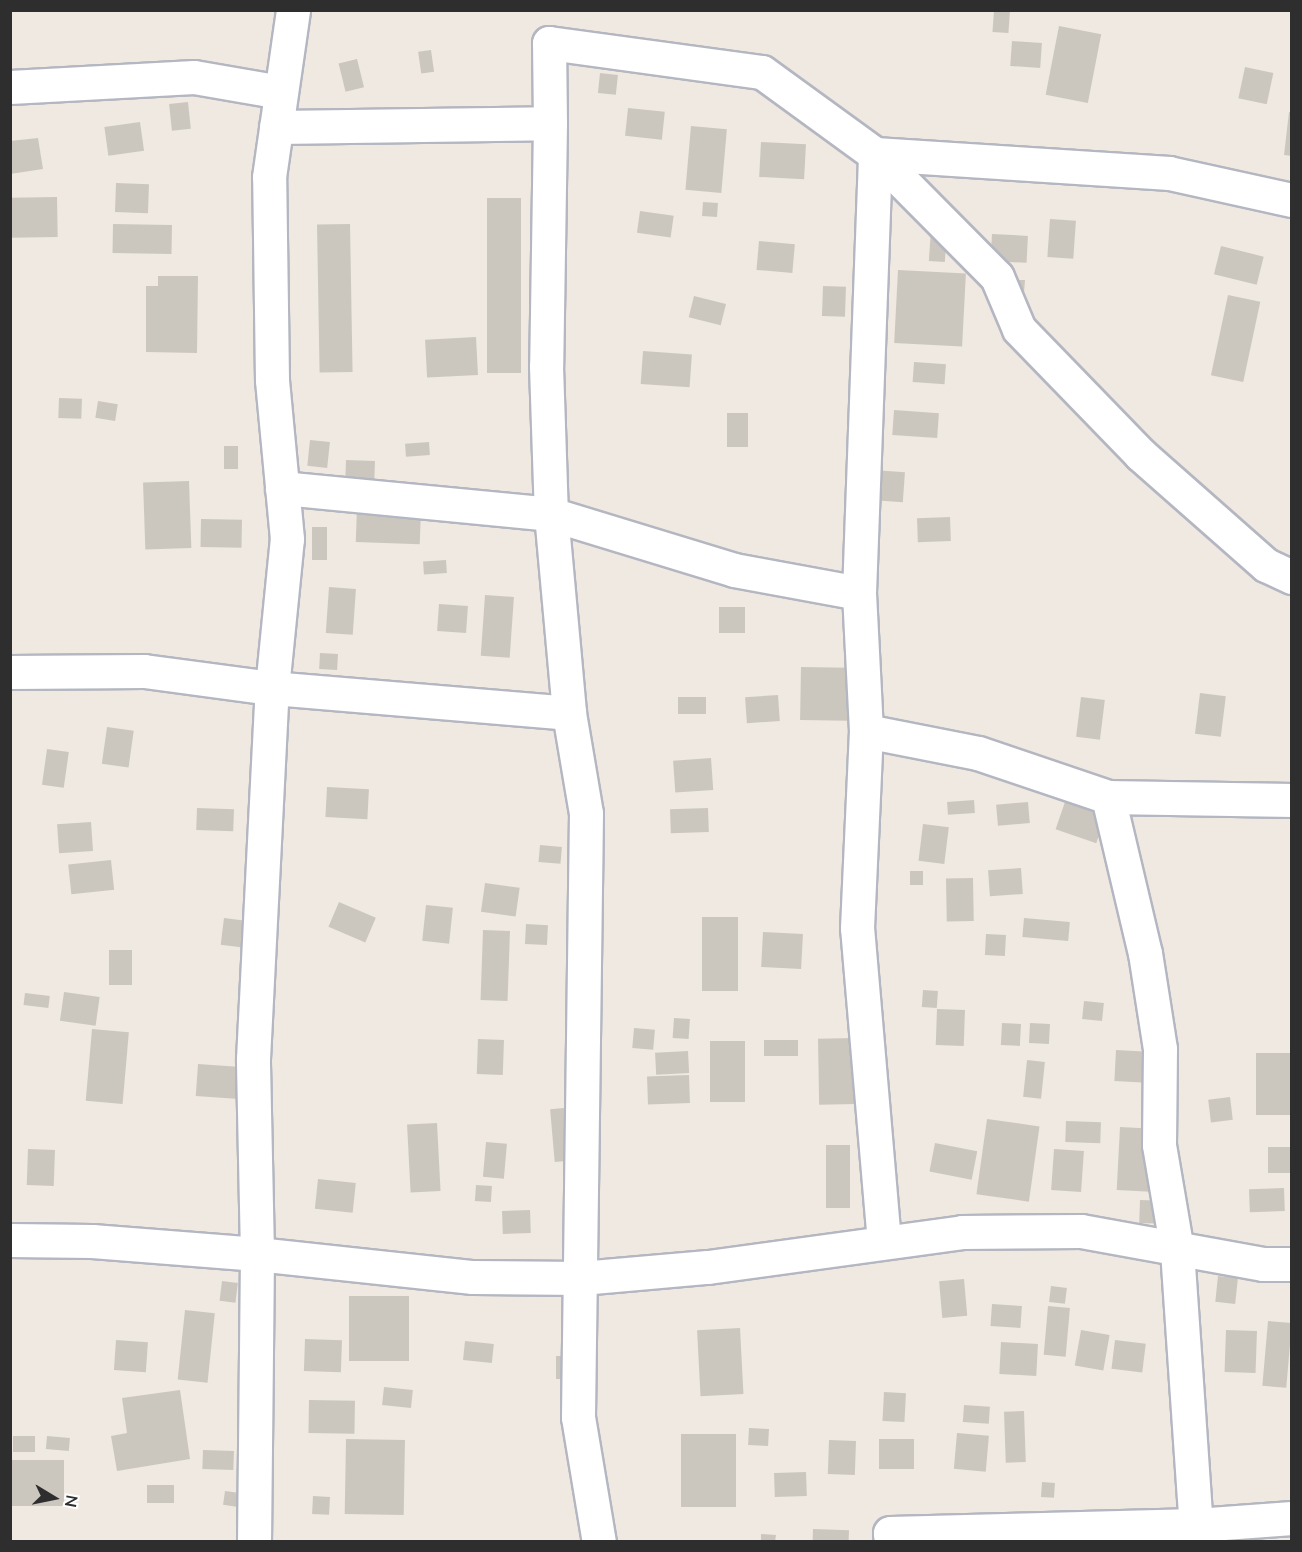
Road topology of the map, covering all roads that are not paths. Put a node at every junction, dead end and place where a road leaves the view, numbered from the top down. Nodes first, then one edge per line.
1 (292, 10) edge
2 (10, 87) edge
3 (281, 92) junction
4 (550, 123) junction
5 (276, 127) junction
6 (875, 154) junction
7 (1292, 201) edge
8 (282, 488) junction
9 (551, 514) junction
10 (1292, 577) edge
11 (859, 593) junction
12 (10, 672) edge
13 (272, 688) junction
14 (569, 714) junction
15 (866, 731) junction
16 (1108, 797) junction
17 (1292, 800) edge
18 (10, 1240) edge
19 (884, 1242) junction
20 (1178, 1250) junction
21 (257, 1254) junction
22 (1292, 1264) edge
23 (581, 1278) junction
24 (1292, 1518) edge
25 (1197, 1533) edge
26 (254, 1542) edge
27 (598, 1542) edge
28 (891, 1542) edge

1 - 3 street
2 - 3 street
3 - 5 street
4 - 5 street
4 - 6 street
4 - 9 street
5 - 8 street
6 - 7 street
6 - 10 street
6 - 11 street
8 - 9 street
8 - 13 street
9 - 11 street
9 - 14 street
11 - 15 street
12 - 13 street
13 - 14 street
13 - 21 street
14 - 23 street
15 - 16 street
15 - 19 street
16 - 17 street
16 - 20 street
18 - 21 street
19 - 20 street
19 - 23 street
20 - 22 street
20 - 25 street
21 - 23 street
21 - 26 street
23 - 27 street
24 - 25 street
25 - 28 street

